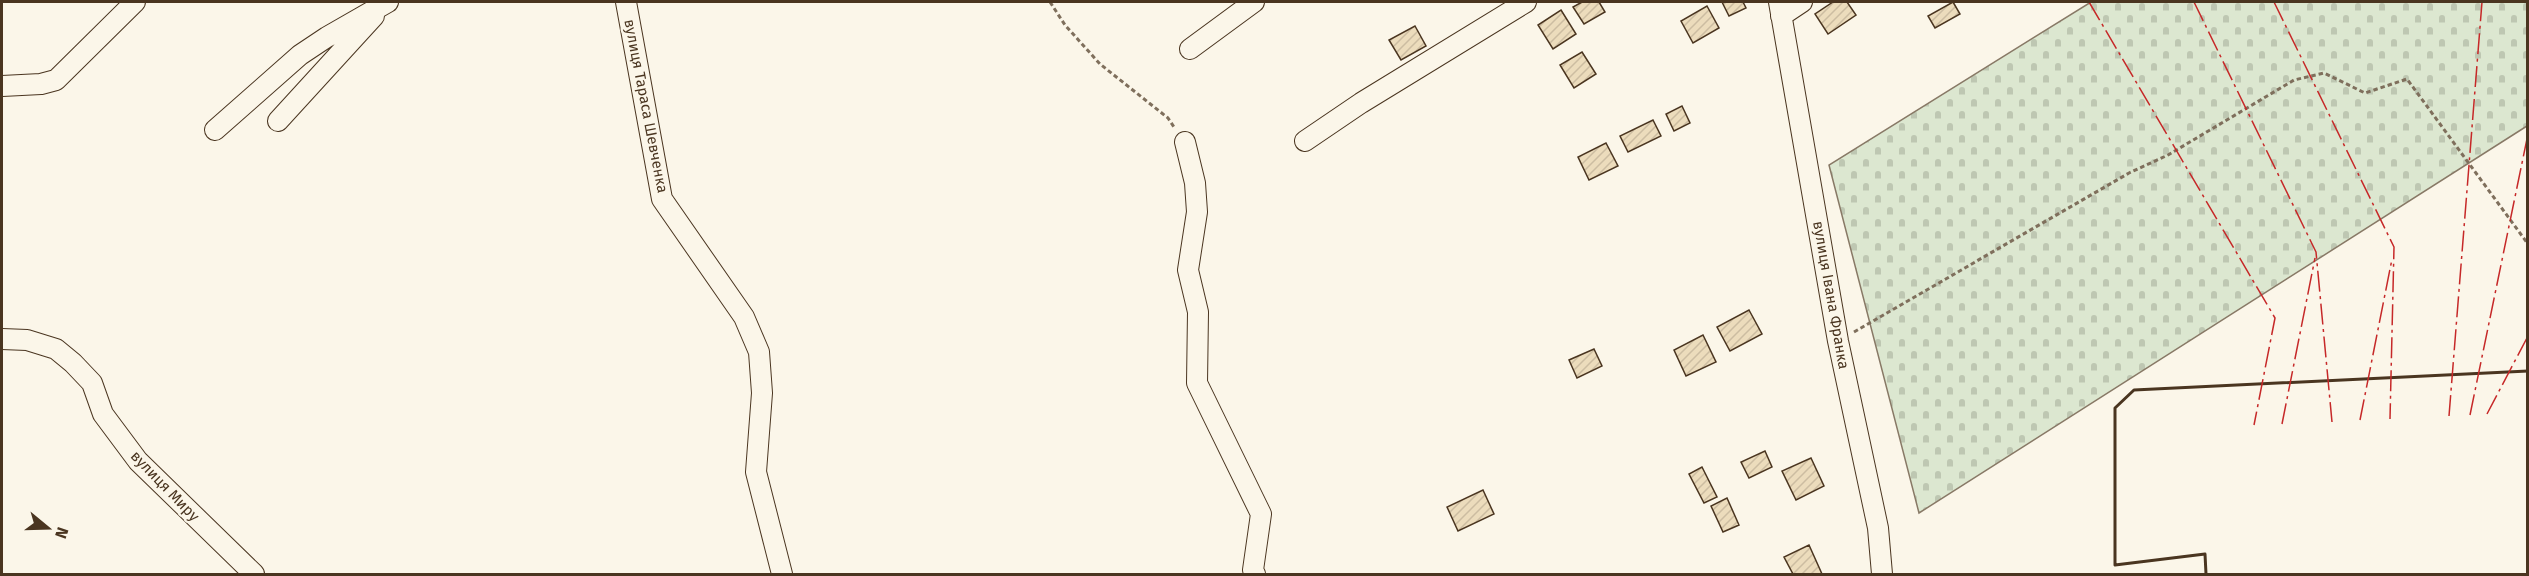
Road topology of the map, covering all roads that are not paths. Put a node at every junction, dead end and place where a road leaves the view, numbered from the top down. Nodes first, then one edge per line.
1 (135, 2) edge
2 (387, 2) edge
3 (626, 2) edge
4 (1254, 2) edge
5 (1526, 2) edge
6 (1802, 2) edge
7 (1780, 8) edge
8 (1190, 49) dead end
9 (2, 86) edge
10 (278, 121) dead end
11 (215, 130) dead end
12 (1305, 141) dead end
13 (1185, 142) road end
14 (2, 339) edge
15 (254, 574) edge
16 (782, 574) edge
17 (1255, 574) edge
18 (1882, 574) edge

1 - 9 street
2 - 10 street
2 - 11 street
3 - 16 street, вулиця Тараса Шевченка
4 - 8 street
5 - 12 street
6 - 7 street, вулиця Івана Франка
7 - 18 street, вулиця Івана Франка
13 - 17 street
14 - 15 street, вулиця Миру

